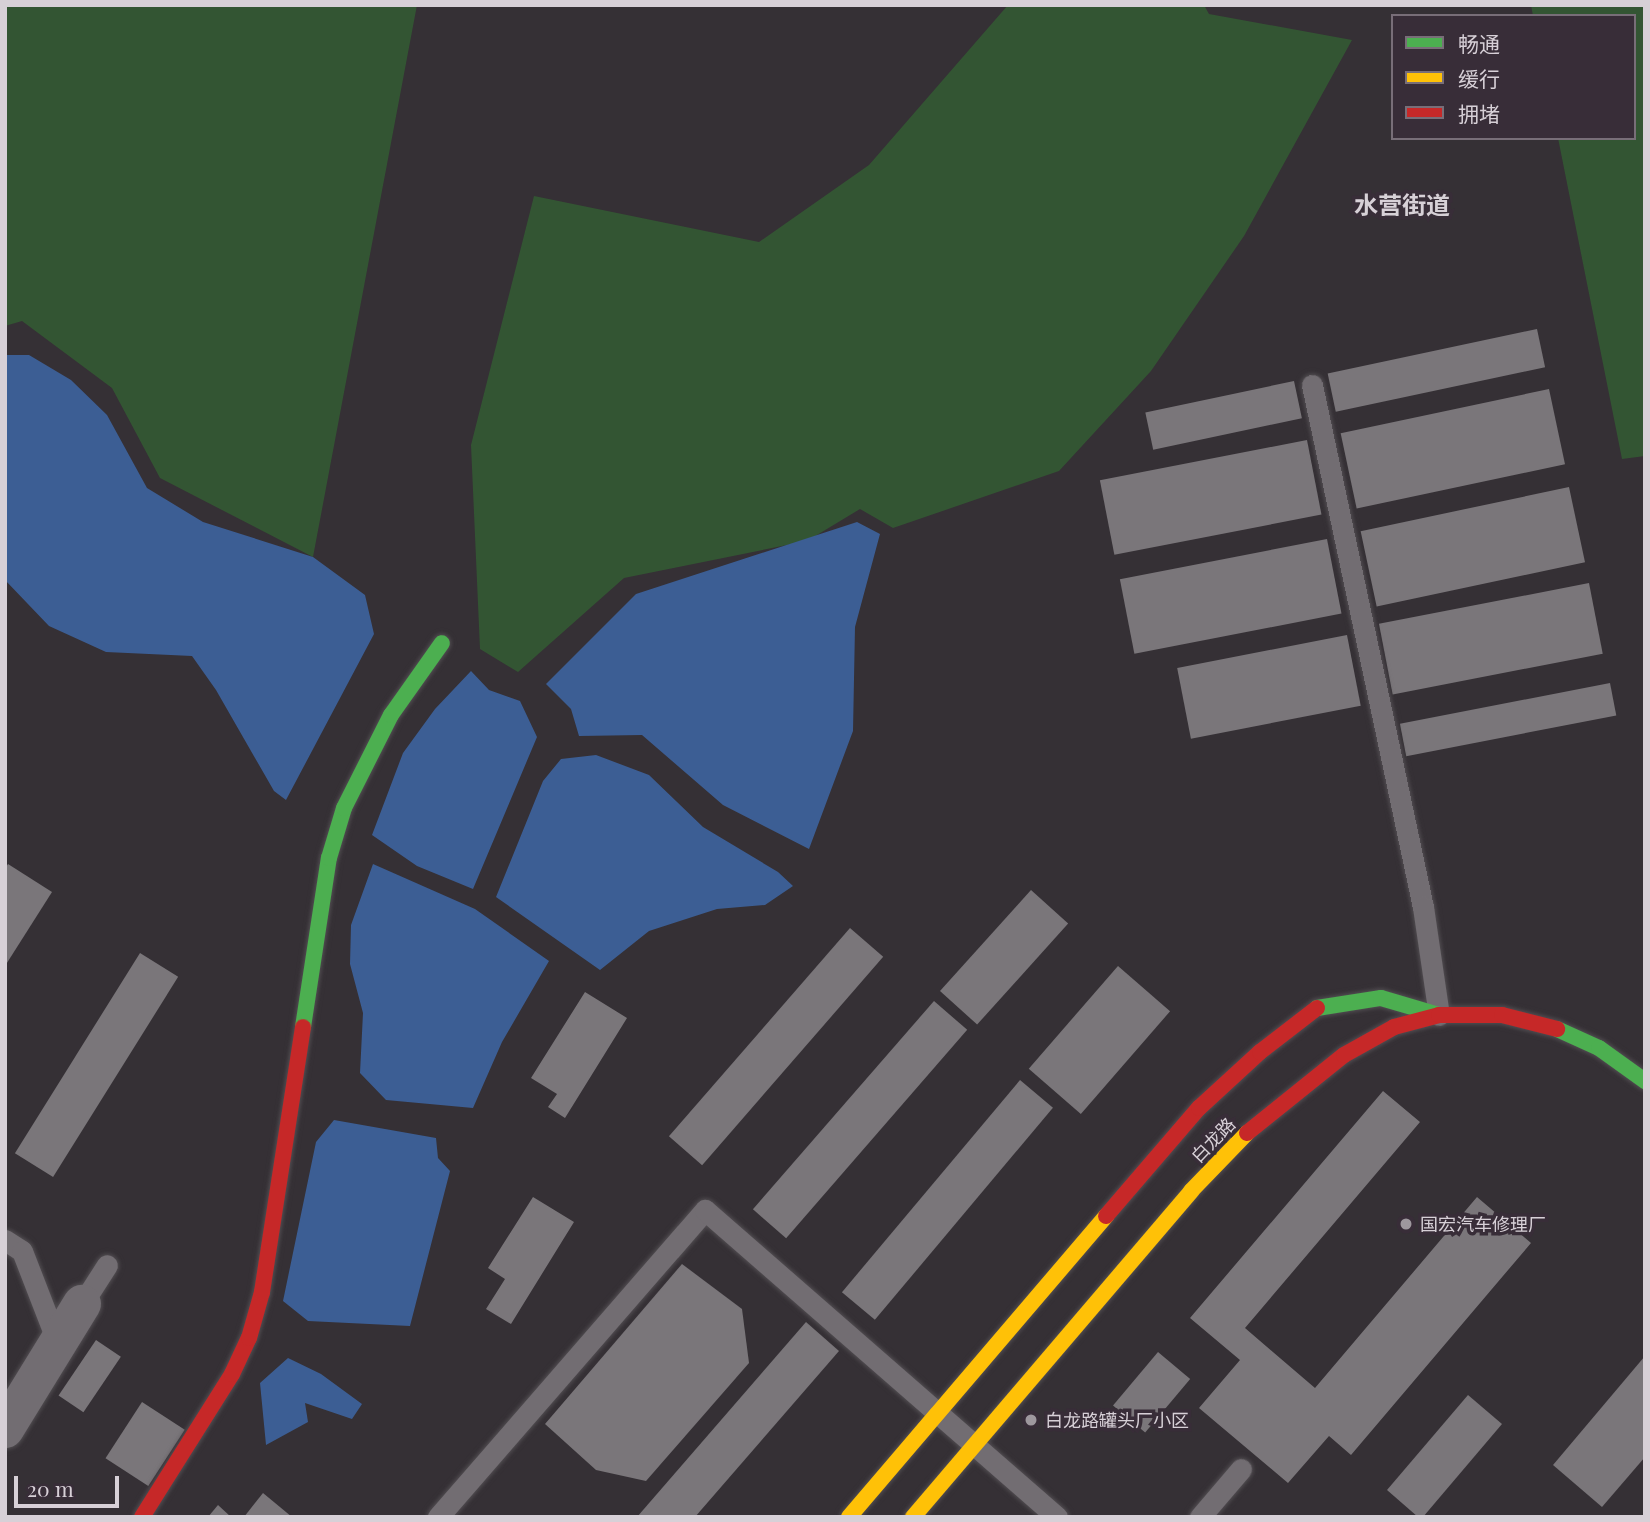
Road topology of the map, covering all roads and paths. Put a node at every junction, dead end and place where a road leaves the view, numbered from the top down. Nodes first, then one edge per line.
1 (1312, 385) dead end
2 (442, 643) dead end
3 (1439, 1015) junction
4 (1645, 1082) edge
5 (5, 1240) edge
6 (107, 1265) dead end
7 (82, 1304) joint
8 (58, 1343) junction
9 (936, 1414) junction
10 (5, 1429) edge
11 (973, 1446) junction
12 (1241, 1469) dead end
13 (142, 1517) edge
14 (438, 1517) edge
15 (849, 1517) edge
16 (913, 1517) edge
17 (1057, 1517) edge
18 (1200, 1517) edge

1 - 3 lane
2 - 13 street
3 - 4 street, 白龙路
3 - 9 street
3 - 11 street, 白龙路
5 - 8 lane
6 - 7 lane
7 - 8 street
8 - 10 street
9 - 11 lane
9 - 14 lane
9 - 15 street
11 - 16 street, 白龙路
11 - 17 lane
12 - 18 lane

